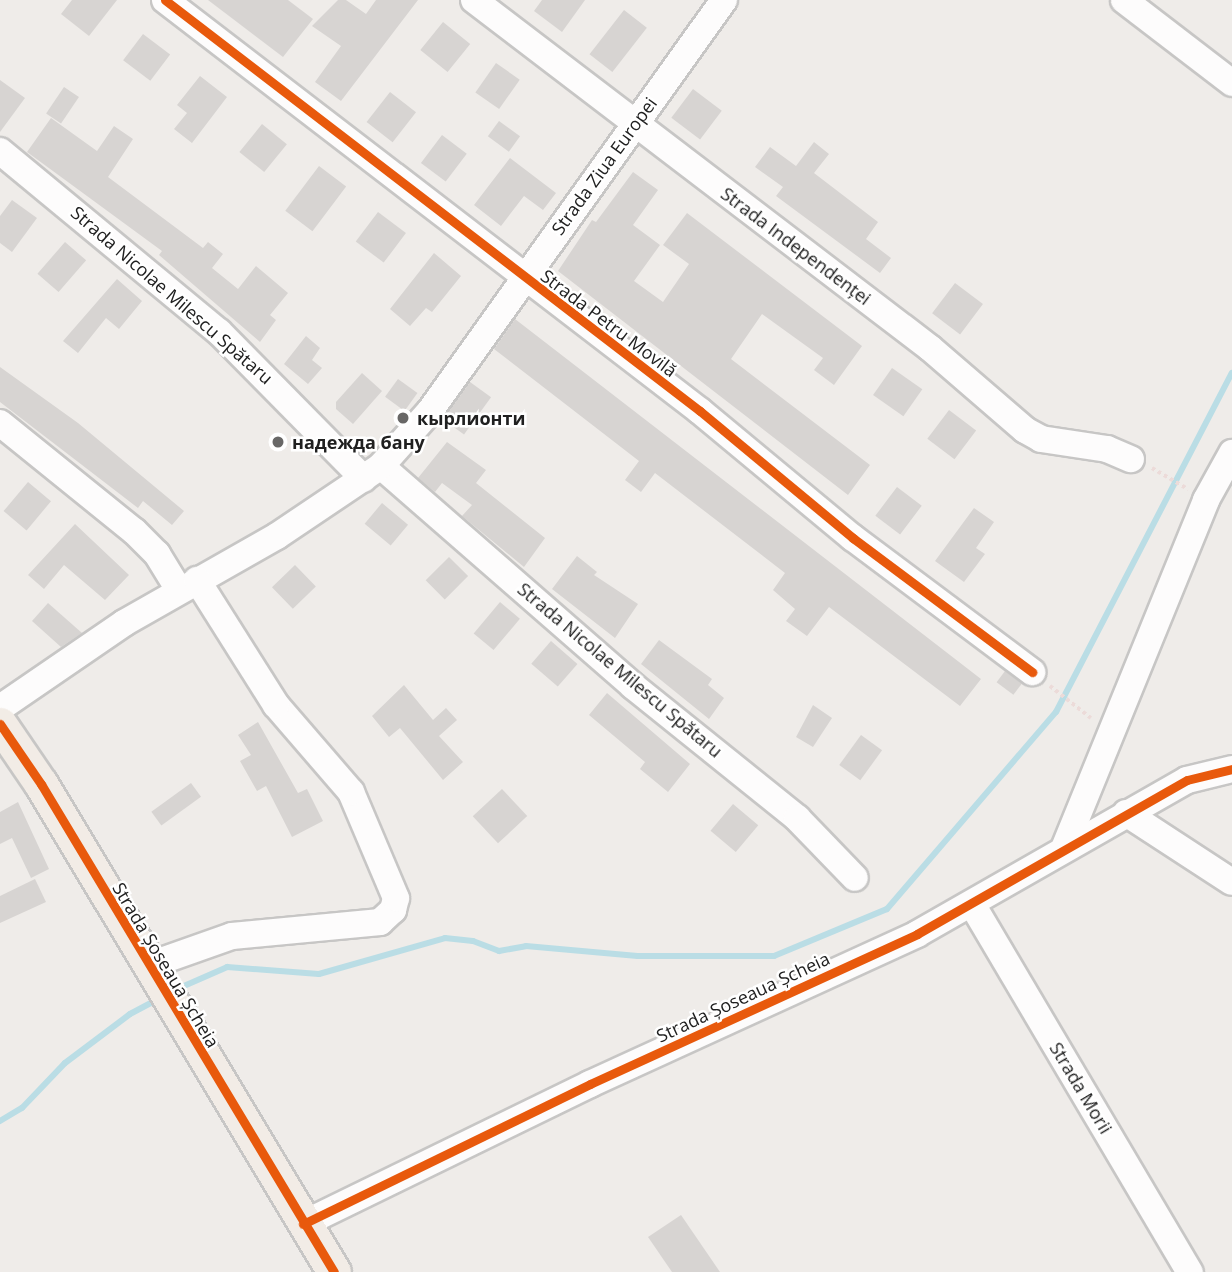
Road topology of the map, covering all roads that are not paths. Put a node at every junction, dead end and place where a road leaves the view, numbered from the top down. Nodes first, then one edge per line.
1 (165, 0) edge
2 (474, 0) edge
3 (724, 0) edge
4 (1124, 0) edge
5 (1232, 83) edge
6 (635, 122) junction
7 (0, 151) edge
8 (523, 277) junction
9 (0, 423) edge
10 (1232, 453) edge
11 (1131, 459) dead end
12 (372, 472) junction
13 (188, 585) junction
14 (1042, 680) road end
15 (0, 708) edge
16 (0, 724) edge
17 (1232, 769) edge
18 (1126, 813) junction
19 (1065, 846) junction
20 (855, 878) dead end
21 (1232, 882) edge
22 (972, 904) junction
23 (158, 983) junction
24 (303, 1224) junction
25 (334, 1272) edge
26 (1191, 1272) edge

1 - 8 street, Strada Petru Movilă
2 - 6 street, Strada Independenței
3 - 6 street, Strada Ziua Europei
4 - 5 street
6 - 8 street, Strada Ziua Europei
6 - 11 street, Strada Independenței
7 - 12 street, Strada Nicolae Milescu Spătaru
8 - 12 street, Strada Ziua Europei
8 - 14 street, Strada Petru Movilă
9 - 13 street
10 - 19 street
12 - 13 street, Strada Ziua Europei
12 - 20 street, Strada Nicolae Milescu Spătaru
13 - 15 street, Strada Ziua Europei
13 - 23 street
16 - 23 main road, Strada Șoseaua Șcheia
17 - 18 street, Strada Șoseaua Șcheia
18 - 19 street, Strada Șoseaua Șcheia
18 - 21 street
19 - 22 street, Strada Șoseaua Șcheia
22 - 24 street, Strada Șoseaua Șcheia
22 - 26 street, Strada Morii
23 - 24 main road, Strada Șoseaua Șcheia
24 - 25 main road, Strada Șoseaua Șcheia

